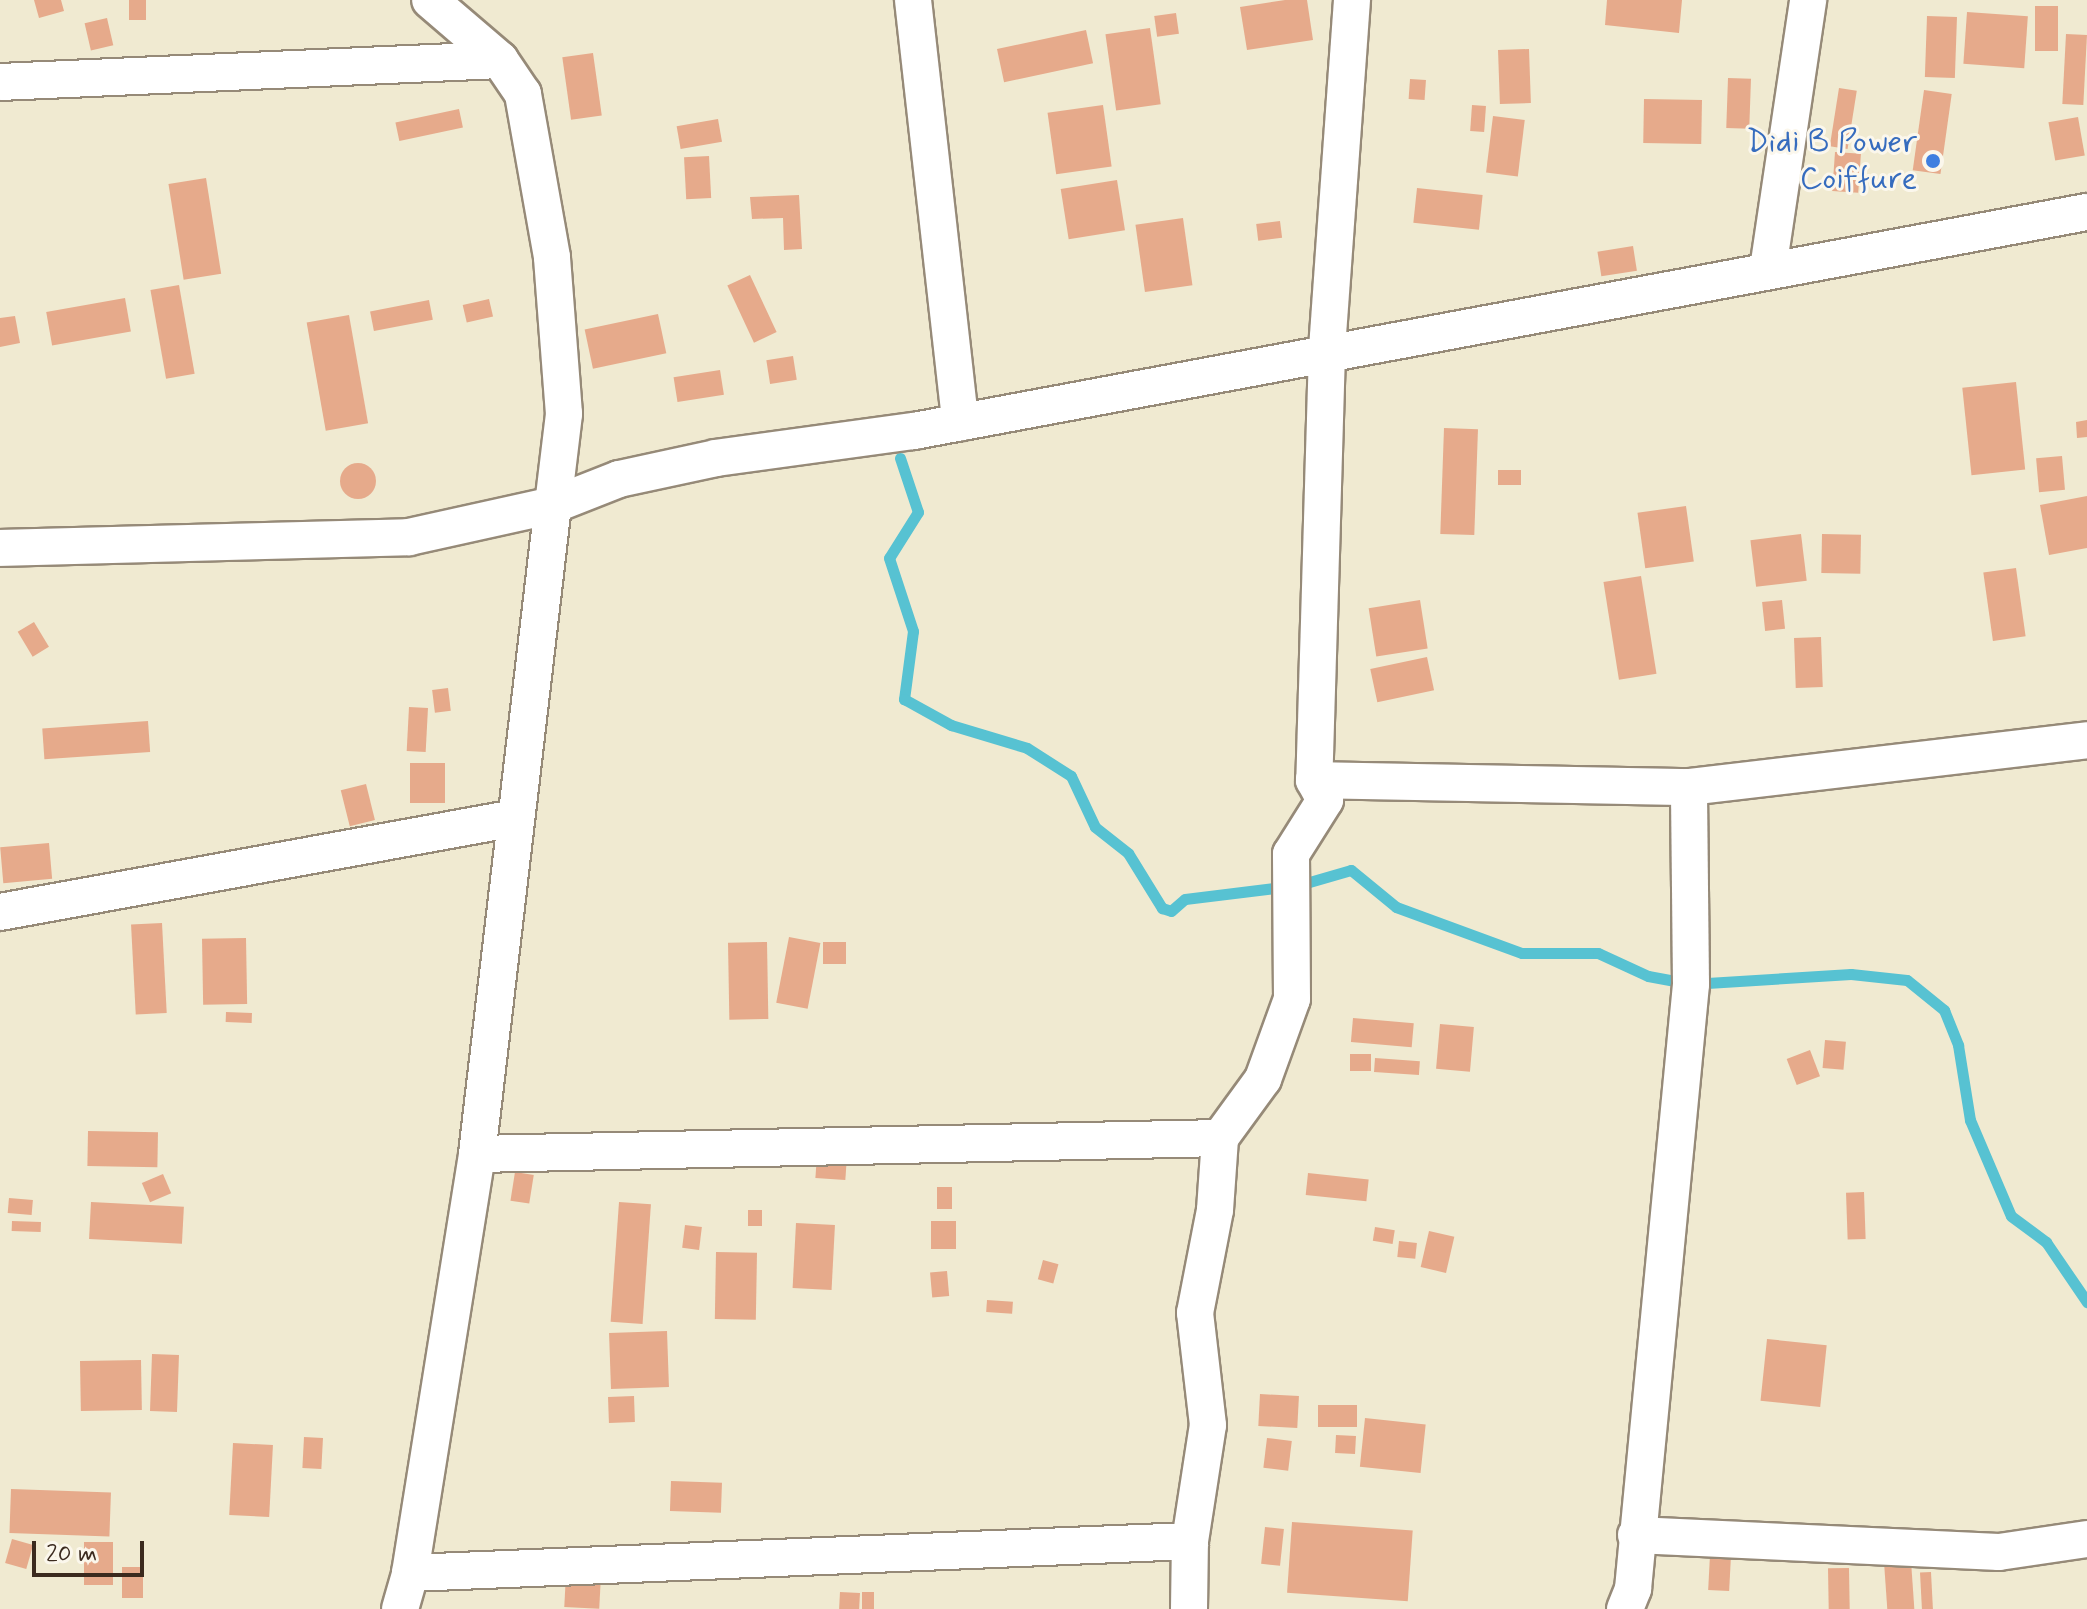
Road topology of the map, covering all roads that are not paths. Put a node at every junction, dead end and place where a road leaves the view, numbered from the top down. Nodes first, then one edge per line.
1 (430, 0) edge
2 (913, 0) edge
3 (1352, 0) edge
4 (1808, 0) edge
5 (500, 60) junction
6 (0, 82) edge
7 (2087, 212) edge
8 (1768, 269) junction
9 (1327, 352) junction
10 (960, 422) junction
11 (553, 505) junction
12 (0, 548) edge
13 (2087, 740) edge
14 (1314, 780) junction
15 (1689, 787) junction
16 (515, 818) junction
17 (0, 912) edge
18 (1220, 1138) junction
19 (477, 1154) junction
20 (1636, 1535) junction
21 (2087, 1539) edge
22 (1190, 1541) junction
23 (410, 1573) junction
24 (400, 1609) edge
25 (1189, 1609) edge
26 (1625, 1609) edge

1 - 5 street
2 - 10 street
3 - 9 street
4 - 8 street
5 - 6 street
5 - 11 street
7 - 8 street
8 - 9 street
9 - 10 street
9 - 14 street
10 - 11 street
11 - 12 street
11 - 16 street
13 - 15 street
14 - 15 street
14 - 18 street
15 - 20 street
16 - 17 street
16 - 19 street
18 - 19 street
18 - 22 street
19 - 23 street
20 - 21 street
20 - 26 street
22 - 23 street
22 - 25 street
23 - 24 street

